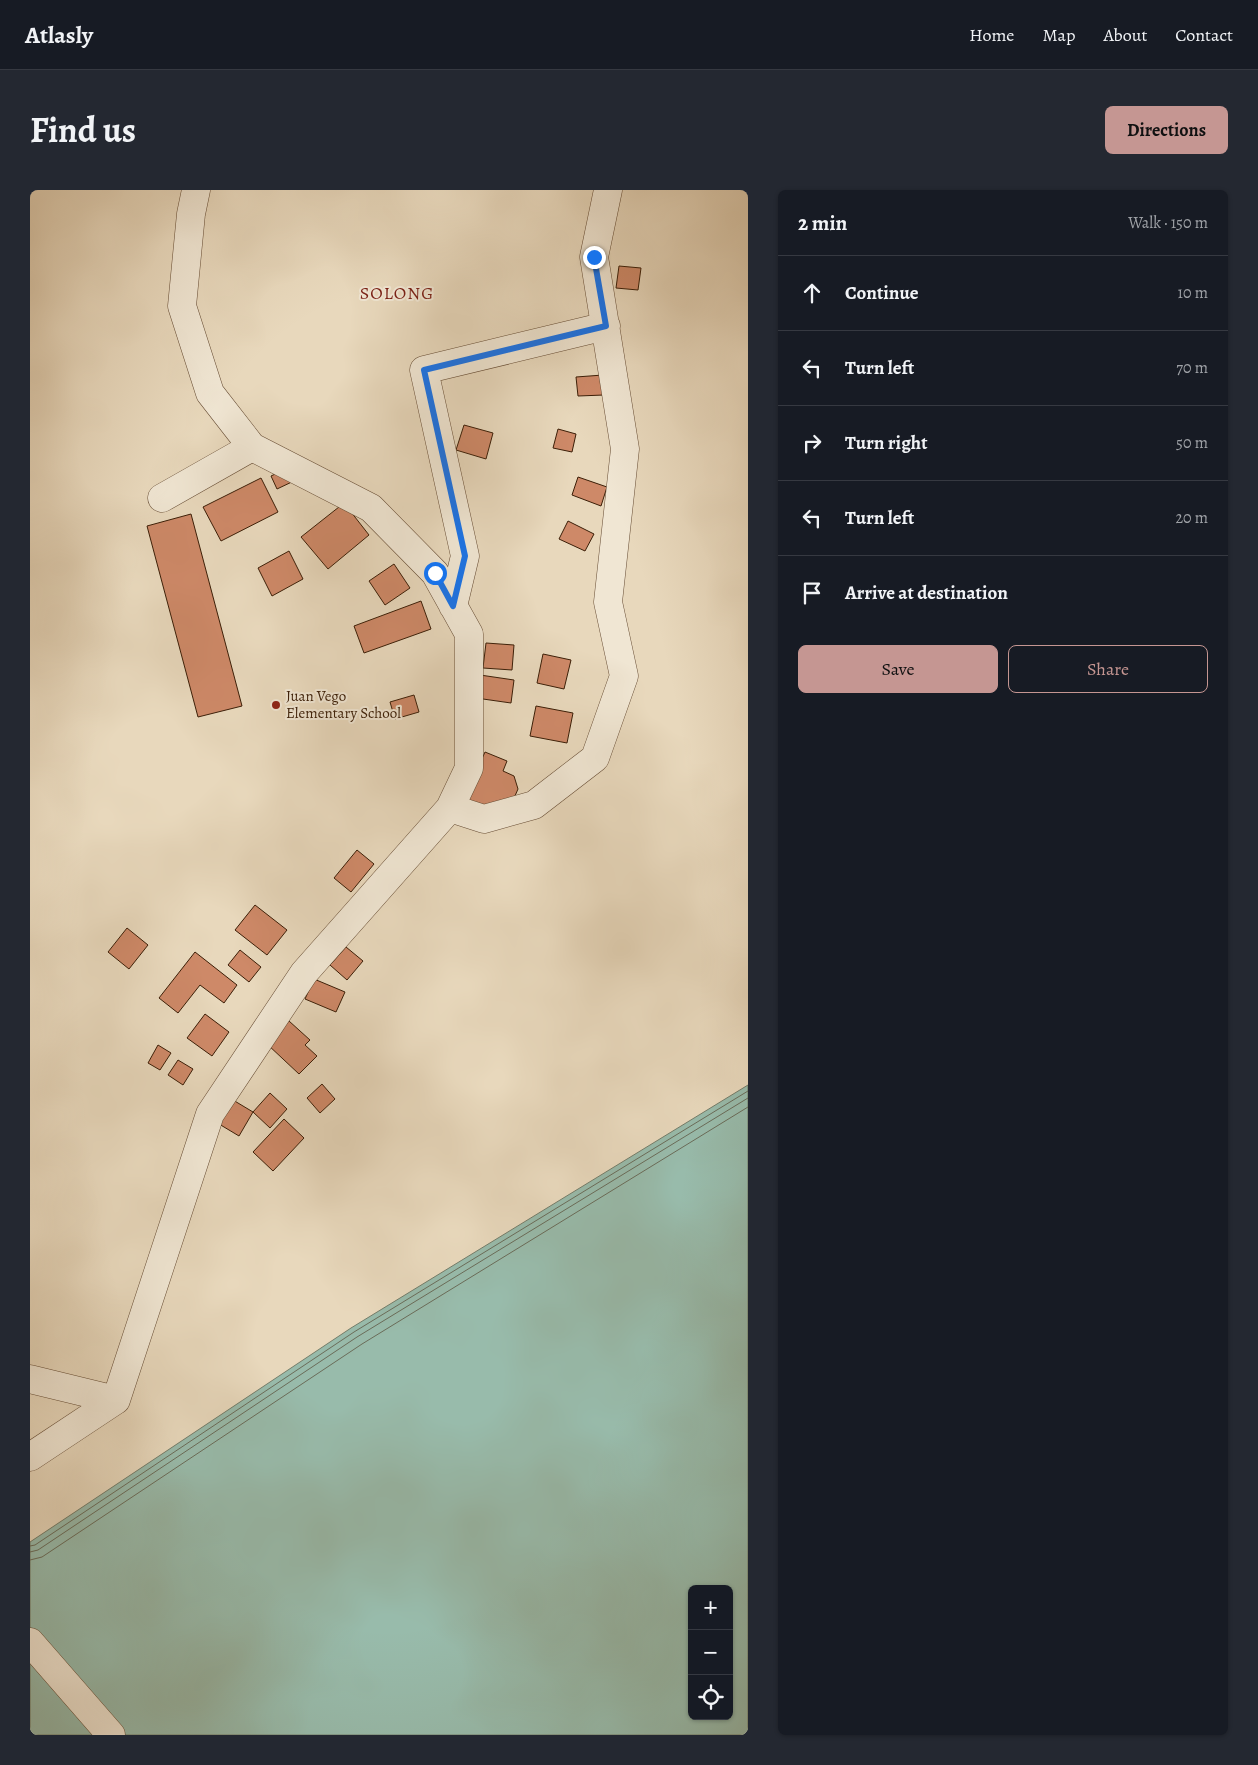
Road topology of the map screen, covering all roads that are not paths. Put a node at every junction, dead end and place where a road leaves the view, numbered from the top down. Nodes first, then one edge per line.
1 (196, 190) edge
2 (608, 190) edge
3 (606, 326) junction
4 (252, 447) junction
5 (162, 498) dead end
6 (453, 606) junction
7 (450, 808) junction
8 (30, 1378) edge
9 (116, 1400) junction
10 (30, 1457) edge
11 (30, 1642) edge
12 (111, 1735) edge

1 - 4 street
2 - 3 street
3 - 6 street
3 - 7 street
4 - 5 street
4 - 6 street
6 - 7 street
7 - 9 street
8 - 9 street
9 - 10 street
11 - 12 street

